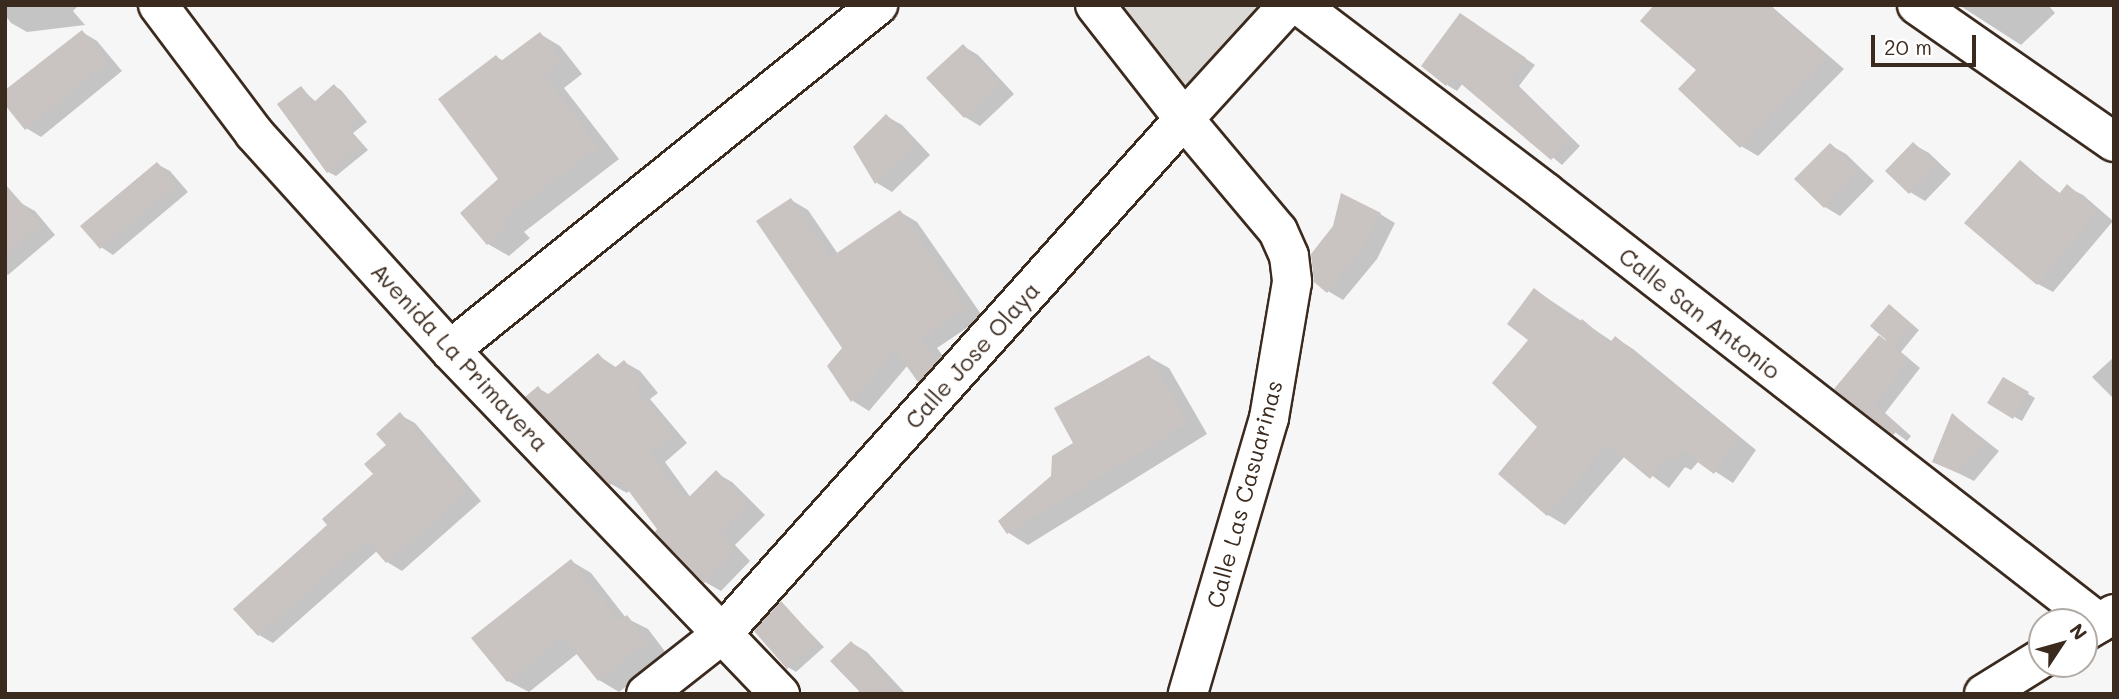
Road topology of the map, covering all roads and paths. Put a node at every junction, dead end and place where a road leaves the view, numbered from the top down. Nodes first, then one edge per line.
1 (158, 5) edge
2 (878, 5) edge
3 (1095, 5) edge
4 (1288, 5) edge
5 (1299, 5) edge
6 (1917, 5) edge
7 (1184, 119) junction
8 (2114, 142) edge
9 (450, 350) junction
10 (2099, 623) edge
11 (721, 635) junction
12 (2028, 667) edge
13 (646, 694) edge
14 (780, 694) edge
15 (1188, 694) edge
16 (1984, 694) edge

1 - 9 street, Avenida La Primavera
2 - 9 street
3 - 7 street, Calle Las Casuarinas
4 - 7 street, Calle Jose Olaya
5 - 10 street, Calle San Antonio
6 - 8 street
7 - 11 street, Calle Jose Olaya
7 - 15 street, Calle Las Casuarinas
9 - 11 street, Avenida La Primavera
11 - 13 street, Calle Jose Olaya
11 - 14 street, Avenida La Primavera
12 - 16 street

